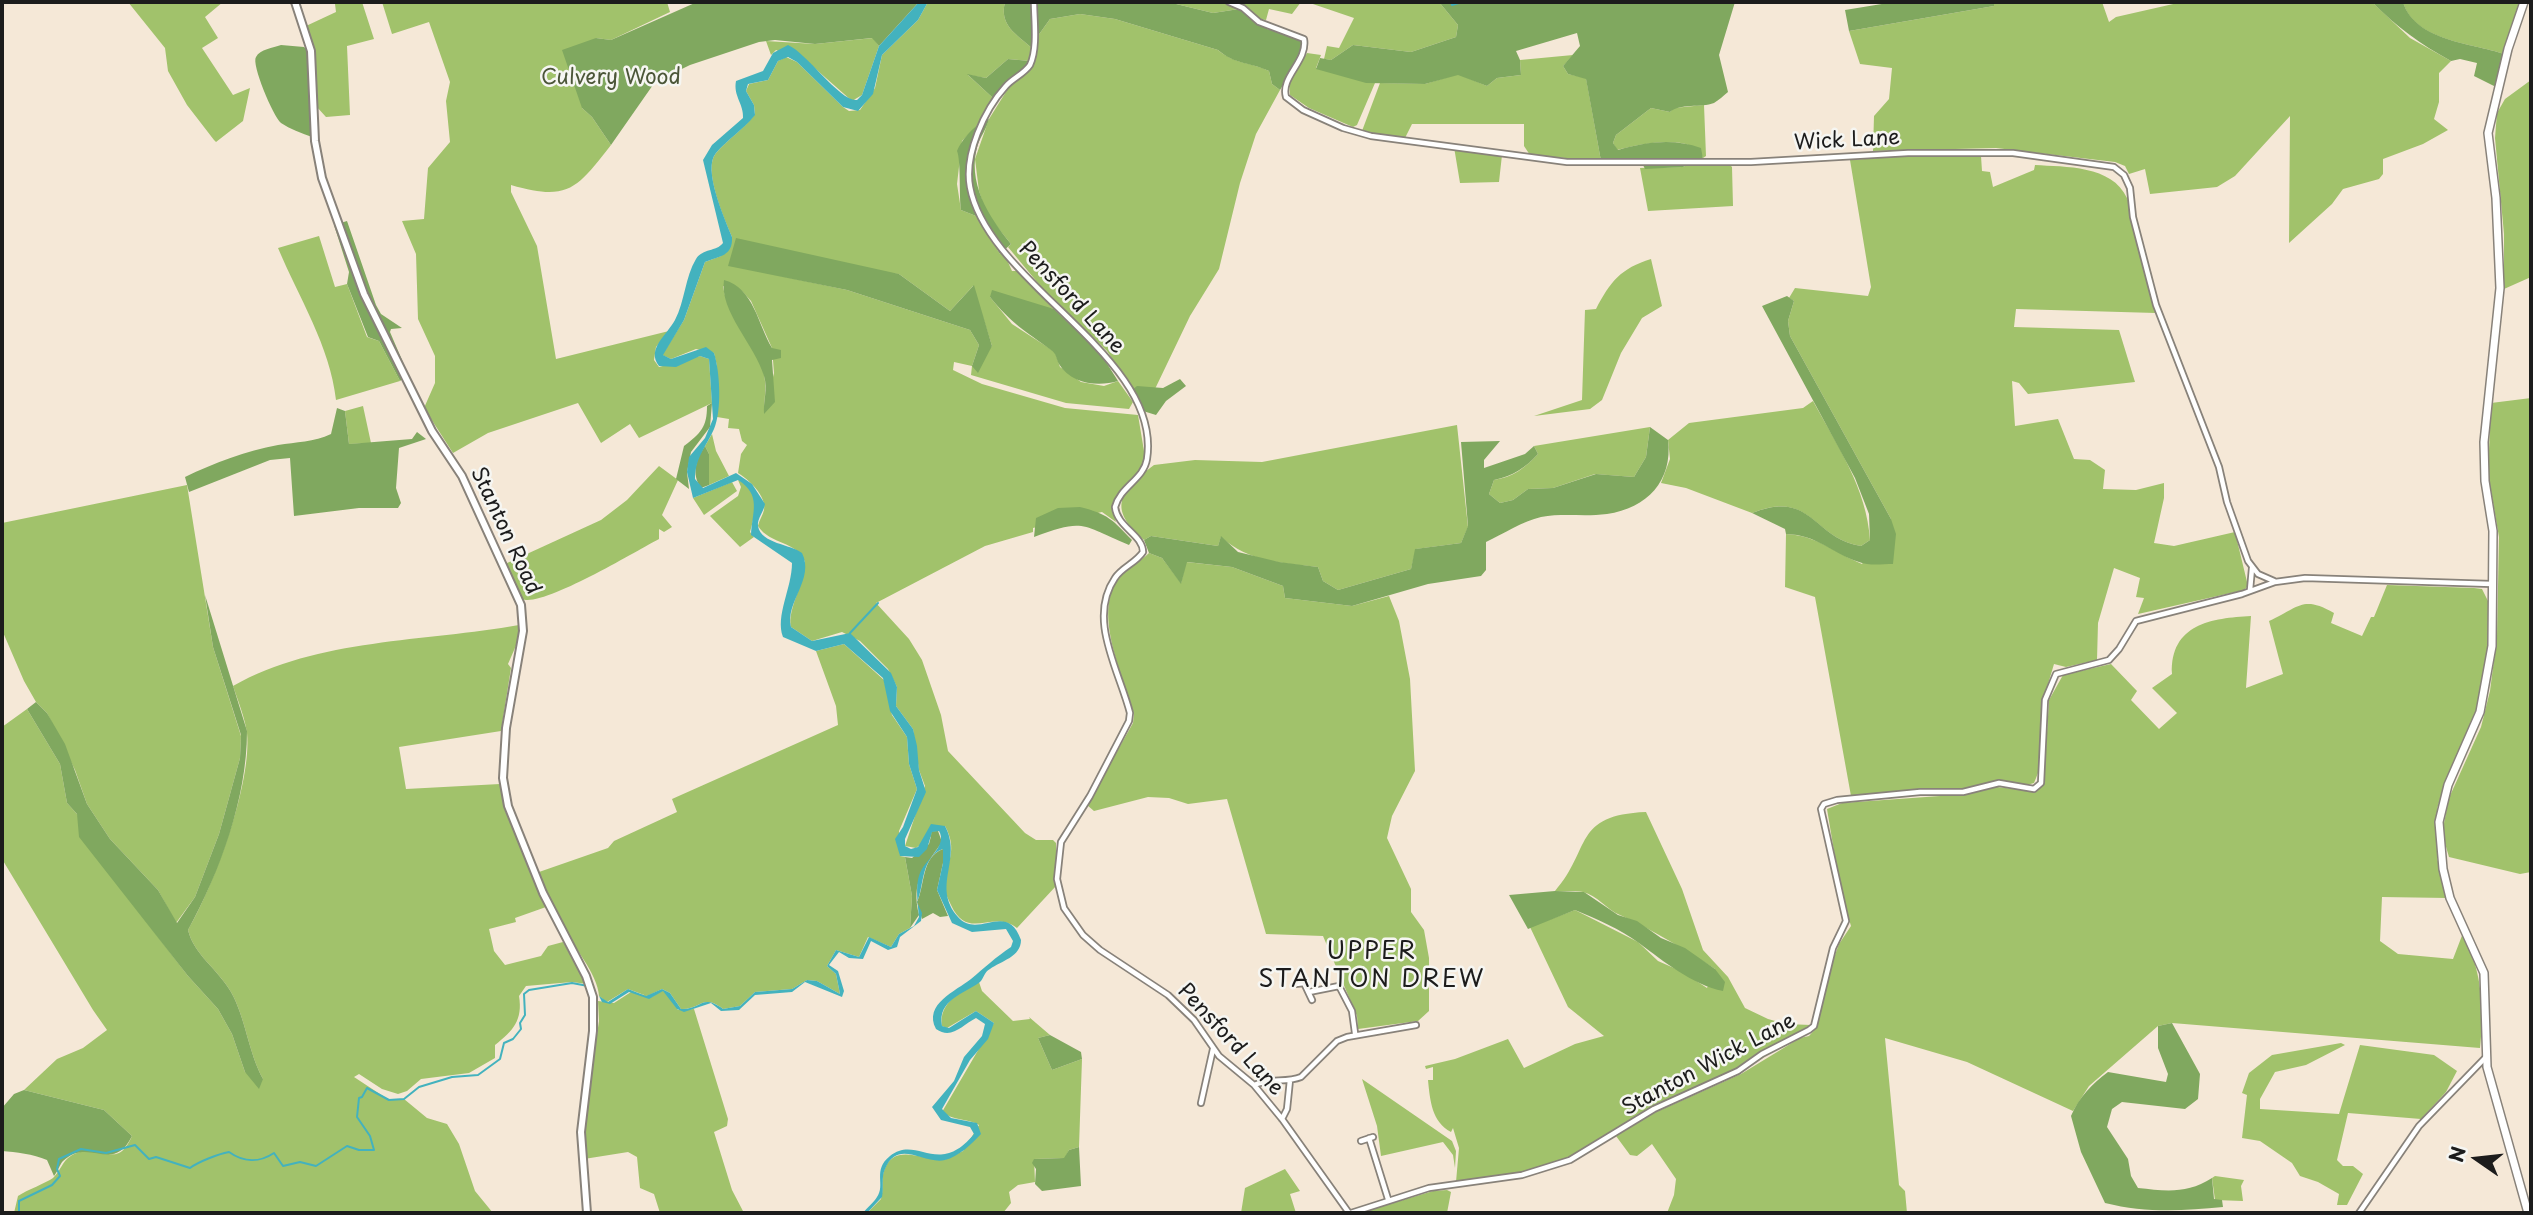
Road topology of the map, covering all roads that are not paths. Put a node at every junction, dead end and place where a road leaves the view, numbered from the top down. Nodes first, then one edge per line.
1 (1034, 2) edge
2 (1228, 2) edge
3 (2524, 2) edge
4 (297, 3) edge
5 (2252, 568) junction
6 (2275, 582) junction
7 (2493, 584) junction
8 (2250, 590) junction
9 (1296, 984) dead end
10 (1309, 992) junction
11 (1312, 1000) dead end
12 (1416, 1025) dead end
13 (1355, 1034) junction
14 (1213, 1048) junction
15 (2486, 1057) junction
16 (1290, 1080) junction
17 (1254, 1085) junction
18 (1201, 1103) dead end
19 (1282, 1119) junction
20 (1361, 1141) dead end
21 (1388, 1199) junction
22 (587, 1213) edge
23 (1350, 1213) edge
24 (2359, 1213) edge
25 (2528, 1213) edge

1 - 14 street, Pensford Lane
2 - 5 street, Wick Lane
3 - 7 main road
4 - 22 main road, Stanton Road
5 - 6 street
5 - 8 street
6 - 7 street
6 - 8 street
7 - 15 main road
8 - 21 street, Stanton Wick Lane
9 - 10 street
10 - 11 street
10 - 13 street
12 - 13 street
13 - 16 street
14 - 17 street, Pensford Lane
14 - 18 street
15 - 24 street
15 - 25 main road
16 - 17 street
16 - 19 street
17 - 19 street, Pensford Lane
19 - 23 street, Pensford Lane
20 - 21 street
21 - 23 street, Stanton Wick Lane

